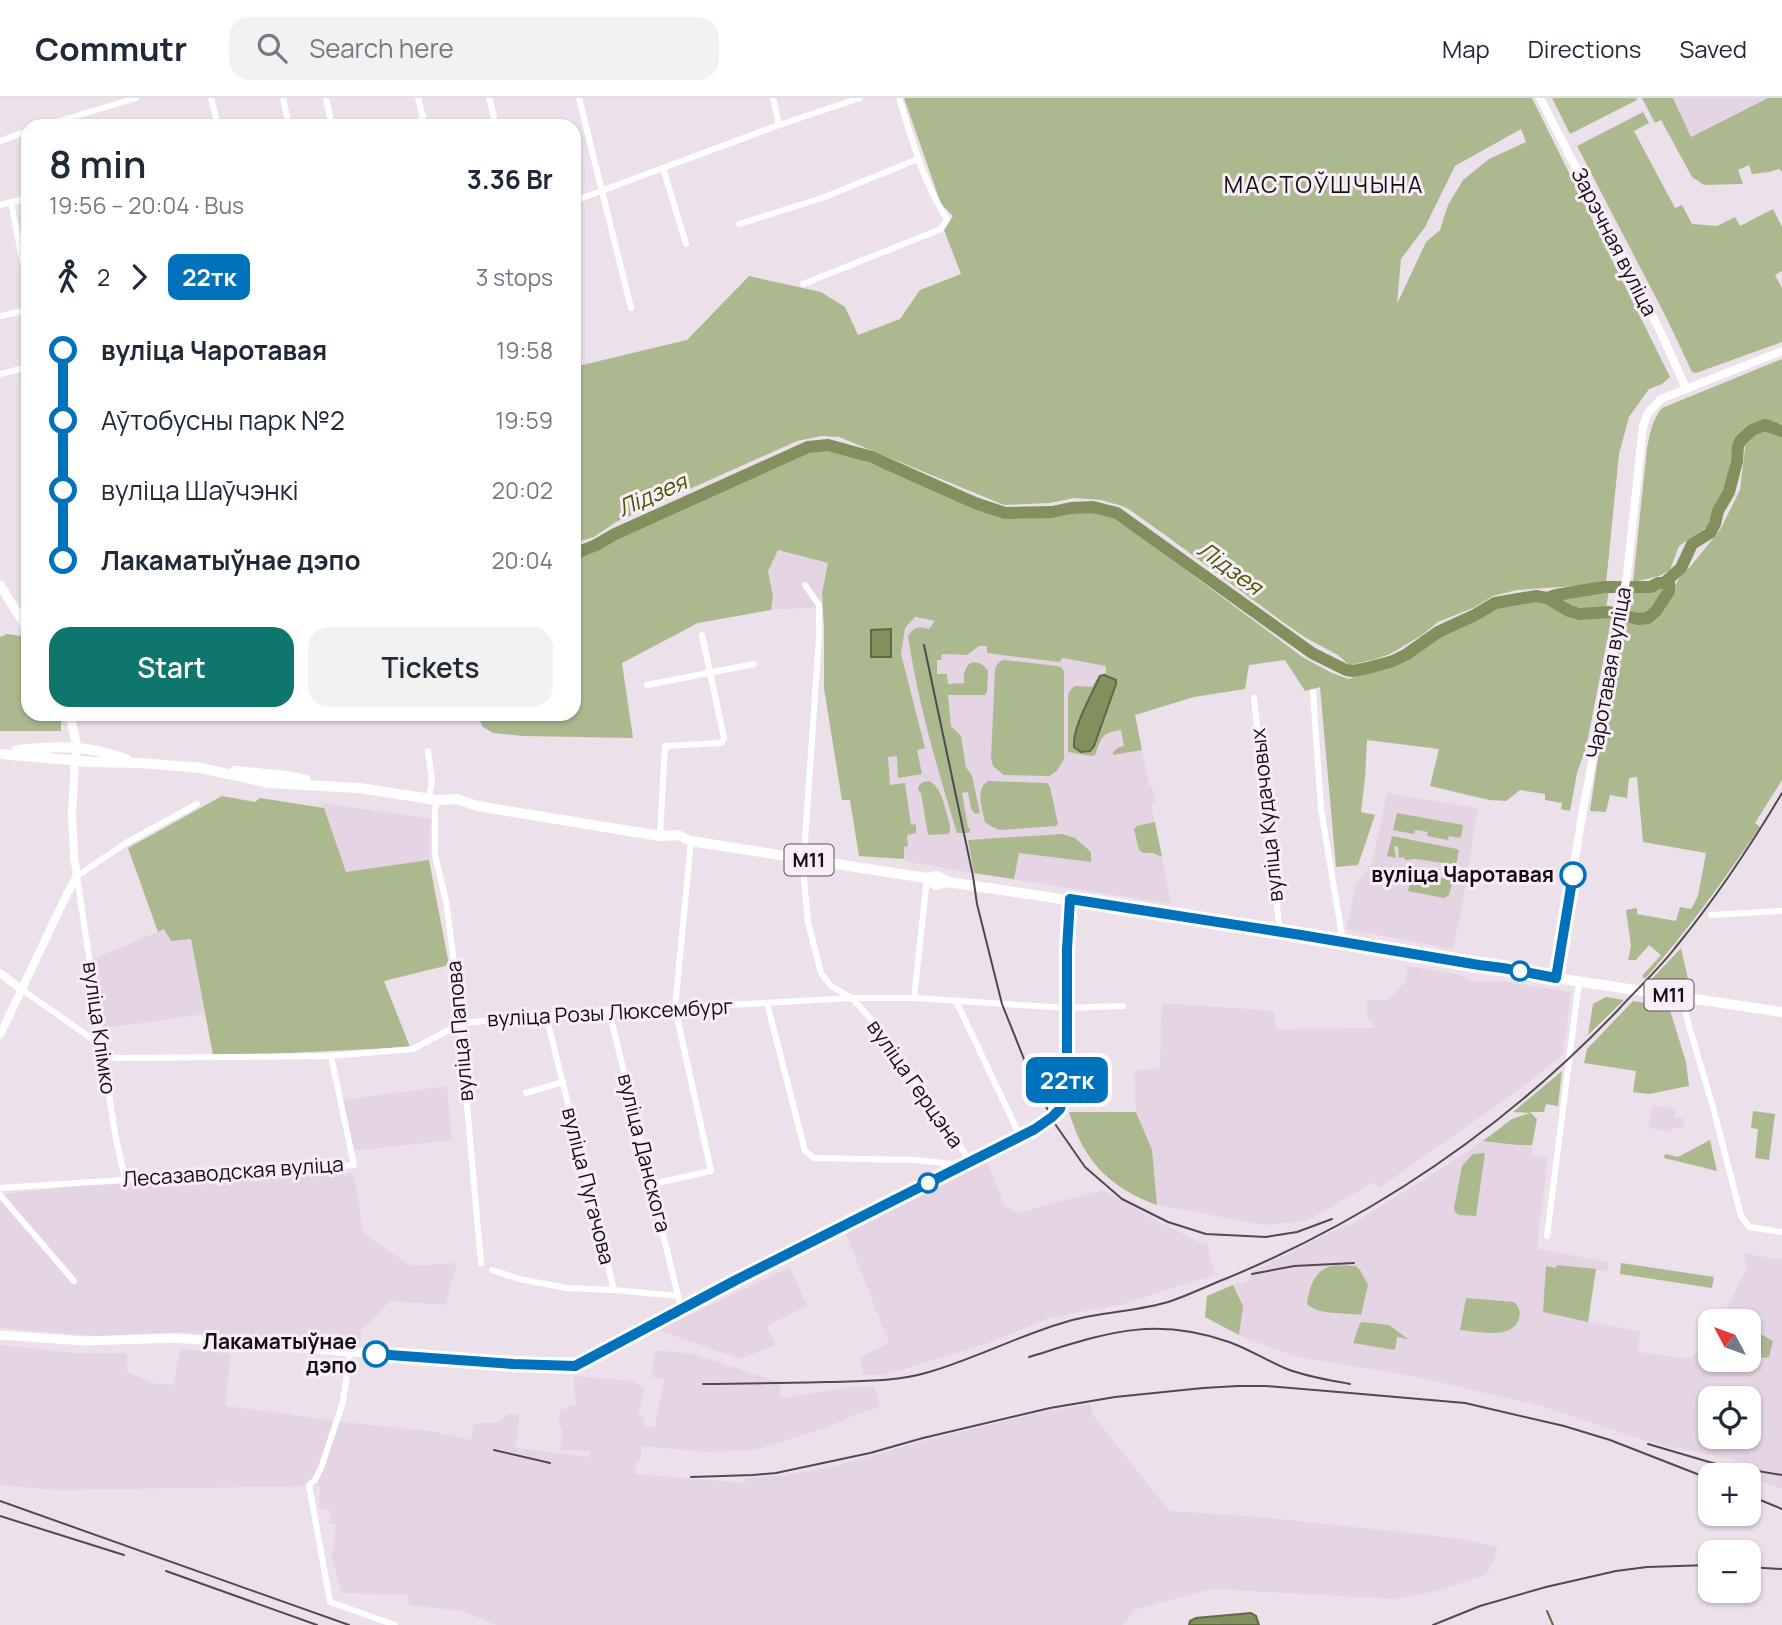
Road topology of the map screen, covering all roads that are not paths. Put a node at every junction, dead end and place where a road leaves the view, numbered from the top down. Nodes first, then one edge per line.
1 (100, 98) edge
2 (136, 98) edge
3 (211, 98) edge
4 (283, 98) edge
5 (326, 98) edge
6 (418, 98) edge
7 (489, 98) edge
8 (579, 98) edge
9 (773, 98) edge
10 (860, 98) edge
11 (899, 98) edge
12 (1540, 98) edge
13 (103, 107) junction
14 (73, 119) edge
15 (216, 119) edge
16 (288, 119) edge
17 (330, 119) edge
18 (422, 119) edge
19 (494, 119) edge
20 (779, 125) junction
21 (21, 134) edge
22 (0, 141) edge
23 (918, 159) junction
24 (663, 168) junction
25 (602, 190) junction
26 (581, 198) edge
27 (21, 200) edge
28 (11, 202) junction
29 (0, 205) edge
30 (739, 224) dead end
31 (686, 244) dead end
32 (21, 254) edge
33 (803, 284) dead end
34 (631, 308) dead end
35 (21, 312) edge
36 (0, 316) edge
37 (1782, 351) edge
38 (21, 369) edge
39 (0, 374) edge
40 (1686, 388) junction
41 (0, 585) edge
42 (805, 585) dead end
43 (21, 618) edge
44 (702, 635) dead end
45 (754, 664) dead end
46 (711, 672) junction
47 (647, 685) dead end
48 (1313, 692) dead end
49 (1254, 698) dead end
50 (71, 721) edge
51 (77, 748) junction
52 (428, 751) dead end
53 (0, 753) edge
54 (75, 760) junction
55 (140, 763) junction
56 (433, 799) junction
57 (197, 804) dead end
58 (660, 836) junction
59 (691, 841) junction
60 (804, 859) junction
61 (77, 876) junction
62 (927, 878) junction
63 (1070, 899) junction
64 (1782, 911) edge
65 (1711, 915) dead end
66 (1280, 932) junction
67 (1343, 942) junction
68 (0, 973) edge
69 (1556, 978) junction
70 (1579, 982) junction
71 (22, 989) junction
72 (1682, 997) junction
73 (852, 998) junction
74 (914, 998) junction
75 (956, 1001) junction
76 (767, 1003) junction
77 (1124, 1006) dead end
78 (675, 1008) junction
79 (1067, 1008) junction
80 (609, 1010) junction
81 (1782, 1013) edge
82 (546, 1015) junction
83 (462, 1023) junction
84 (0, 1035) edge
85 (100, 1040) junction
86 (103, 1056) junction
87 (331, 1056) junction
88 (563, 1082) junction
89 (526, 1093) dead end
90 (1020, 1136) junction
91 (967, 1163) junction
92 (125, 1179) junction
93 (652, 1184) junction
94 (0, 1188) edge
95 (0, 1195) edge
96 (1782, 1232) edge
97 (1547, 1236) dead end
98 (481, 1263) dead end
99 (492, 1270) dead end
100 (74, 1281) dead end
101 (614, 1290) junction
102 (678, 1296) junction
103 (682, 1309) junction
104 (0, 1335) edge
105 (350, 1353) junction
106 (395, 1625) edge

1 - 13 street
2 - 13 street
3 - 15 street
4 - 16 street
5 - 17 street
6 - 18 street
7 - 19 street
8 - 25 street
9 - 20 street
10 - 20 street
11 - 23 street
12 - 40 street, Зарэчная вуліца
13 - 14 street
20 - 24 street
21 - 22 street
23 - 30 street
23 - 33 street
24 - 25 street
24 - 31 street
25 - 26 street
25 - 34 street
27 - 28 street
28 - 29 street
28 - 32 street
35 - 36 street
37 - 40 street, Чаротавая вуліца
38 - 39 street
40 - 69 street, Чаротавая вуліца
41 - 43 main road
42 - 60 street, вуліца Герцэна
44 - 46 street
45 - 46 street
46 - 47 street
46 - 58 street
48 - 67 street
49 - 66 street, вуліца Кудачовых
50 - 51 main road
51 - 53 main road
51 - 54 main road
51 - 55 main road, М11
52 - 56 street, вуліца Папова
53 - 54 main road
54 - 55 main road, М11
54 - 61 street
55 - 56 main road, М11
56 - 58 main road, М11
56 - 83 street, вуліца Папова
57 - 61 street
58 - 59 main road, М11
59 - 60 main road, М11
59 - 78 street
60 - 62 main road, М11
60 - 73 street, вуліца Герцэна
61 - 71 street
61 - 85 street, вуліца Клімко
62 - 63 main road, М11
62 - 74 street
63 - 66 main road, М11
63 - 79 main road
64 - 65 street
66 - 67 main road, М11
67 - 69 main road, М11
68 - 71 street
69 - 70 main road, М11
70 - 72 main road, М11
70 - 97 street
71 - 84 street
71 - 85 street
72 - 81 main road, М11
72 - 96 street
73 - 74 street, вуліца Розы Люксембург
73 - 76 street, вуліца Розы Люксембург
73 - 91 street, вуліца Герцэна
74 - 75 street, вуліца Розы Люксембург
75 - 79 street, вуліца Розы Люксембург
75 - 90 street
76 - 78 street, вуліца Розы Люксембург
76 - 91 street
77 - 79 street, вуліца Розы Люксембург
78 - 80 street, вуліца Розы Люксембург
78 - 93 street
79 - 90 main road
80 - 82 street, вуліца Розы Люксембург
80 - 93 street, вуліца Данскога
82 - 83 street, вуліца Розы Люксембург
82 - 88 street, вуліца Пугачова
83 - 87 street, вуліца Розы Люксембург
83 - 98 street, вуліца Папова
85 - 86 street, вуліца Клімко
86 - 87 street, вуліца Розы Люксембург
86 - 92 street, вуліца Клімко
87 - 92 street, Лесазаводская вуліца
88 - 89 street, вуліца Пугачова
88 - 101 street, вуліца Пугачова
90 - 91 main road
91 - 103 main road
92 - 94 street, Лесазаводская вуліца
93 - 102 street, вуліца Данскога
95 - 100 street
99 - 101 street
101 - 102 street
102 - 103 street, вуліца Данскога
103 - 105 main road
104 - 105 main road
105 - 106 street

